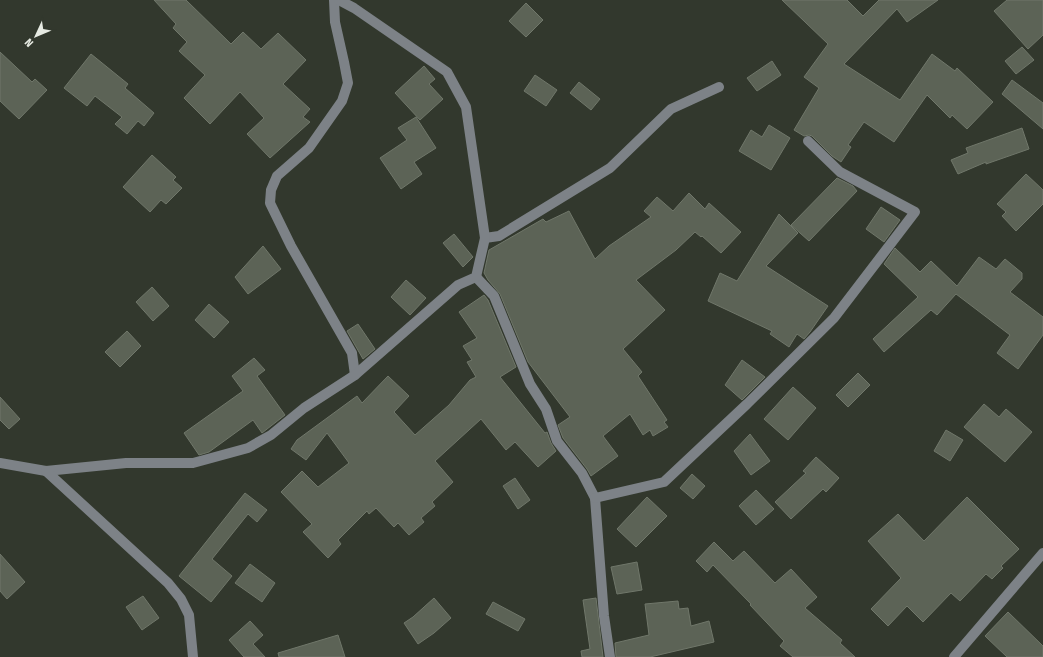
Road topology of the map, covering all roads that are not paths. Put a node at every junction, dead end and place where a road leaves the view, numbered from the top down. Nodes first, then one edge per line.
1 (334, 0) edge
2 (339, 0) edge
3 (719, 87) dead end
4 (808, 141) dead end
5 (485, 238) junction
6 (476, 277) junction
7 (355, 375) junction
8 (0, 463) edge
9 (46, 471) junction
10 (594, 498) junction
11 (1043, 553) edge
12 (193, 657) edge
13 (610, 657) edge
14 (954, 657) edge

1 - 7 street
2 - 5 street
3 - 5 street
4 - 10 street
5 - 6 street
6 - 7 street
6 - 10 street
7 - 9 street
8 - 9 street
9 - 12 street
10 - 13 street
11 - 14 street

